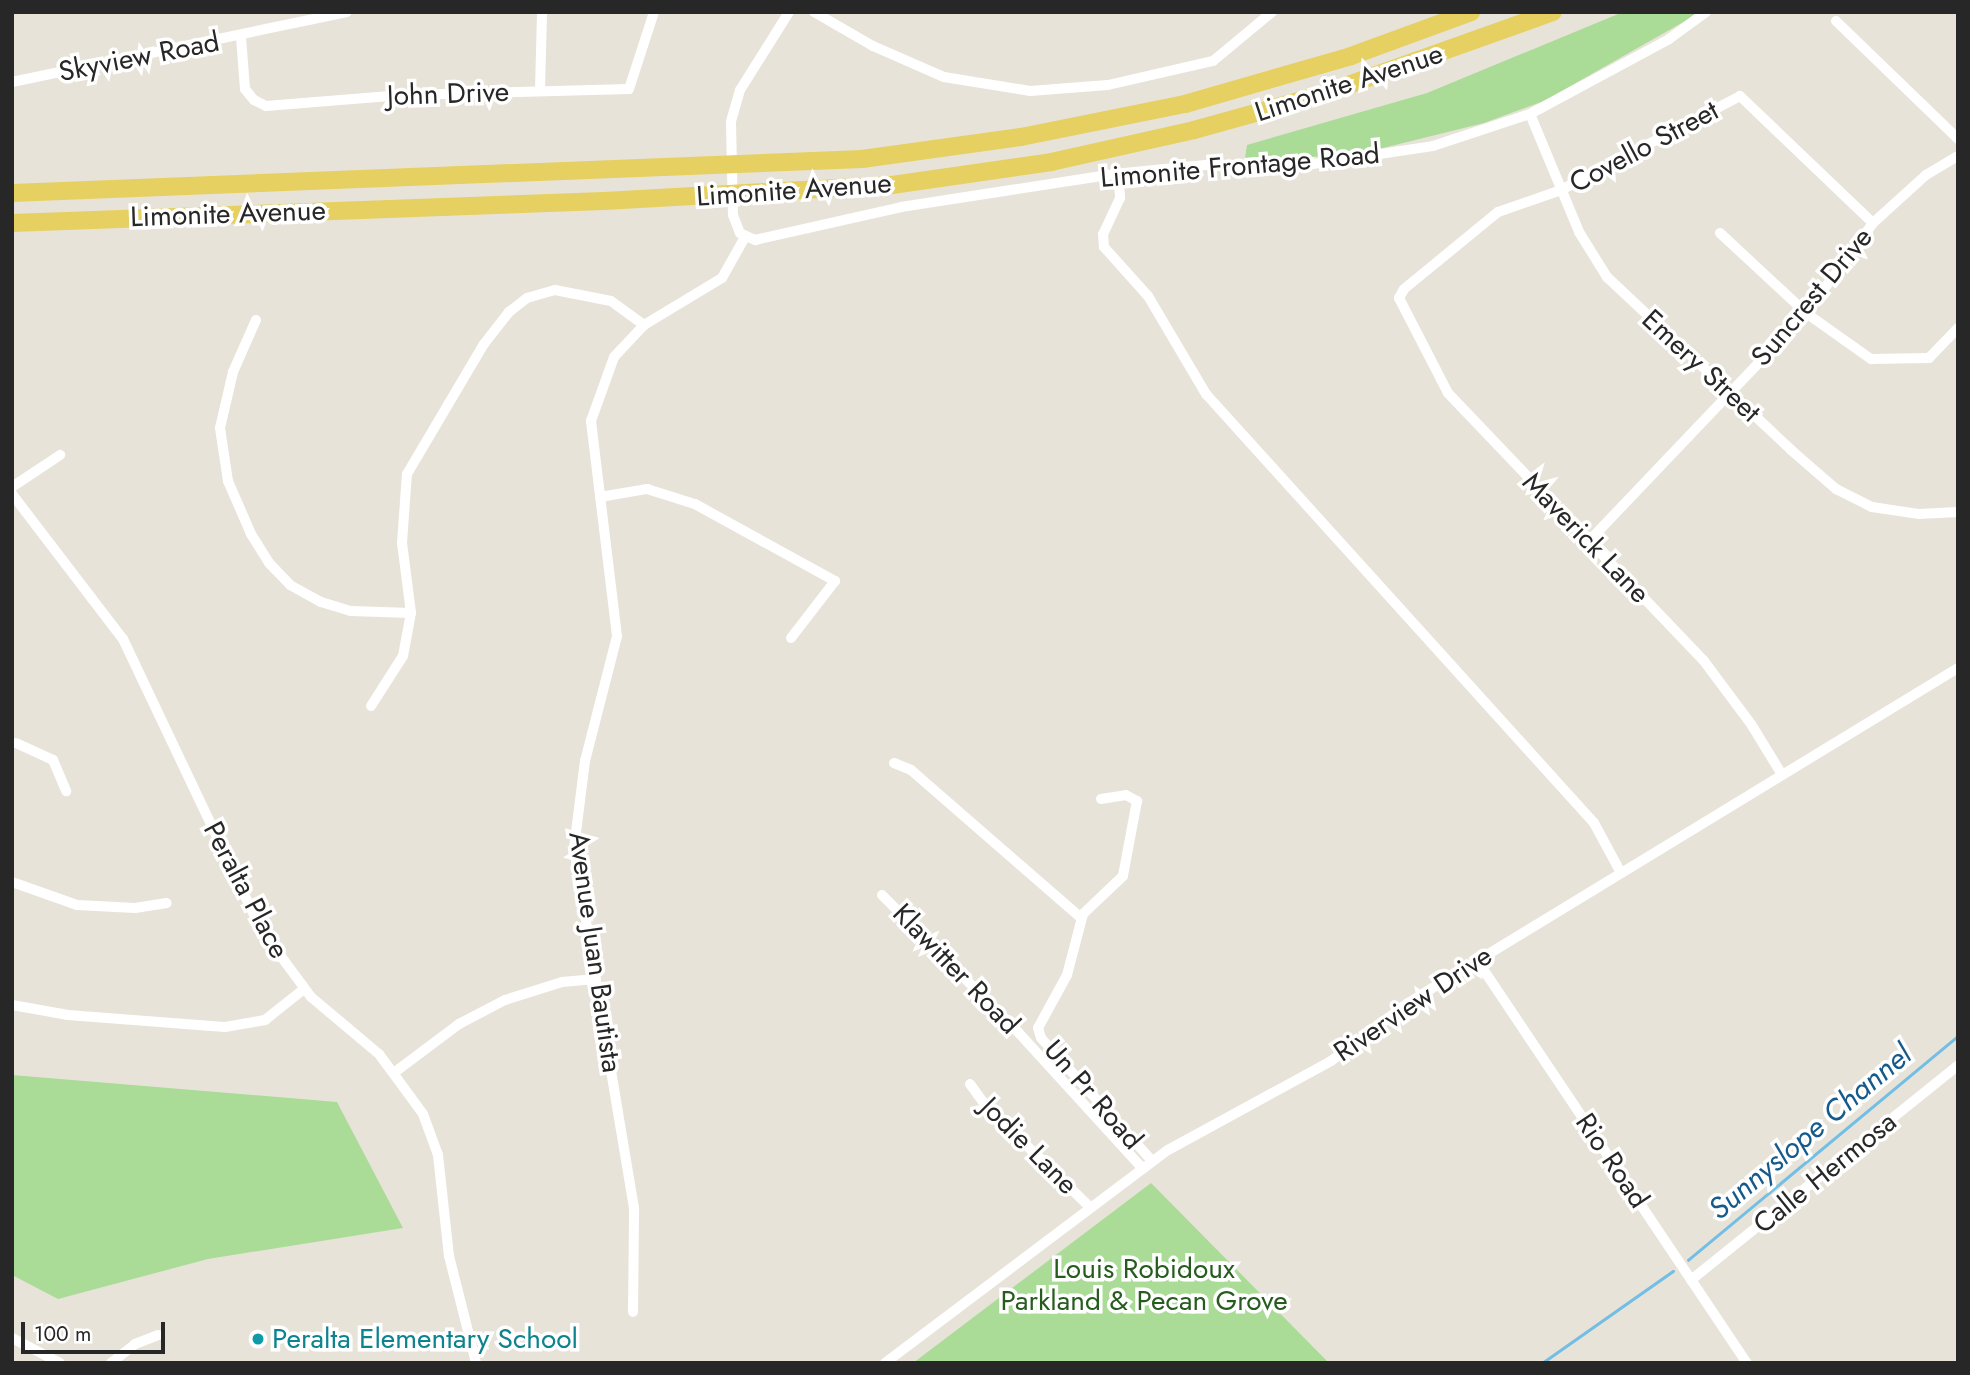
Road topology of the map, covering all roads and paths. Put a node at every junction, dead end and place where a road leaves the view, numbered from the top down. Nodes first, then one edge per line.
1 (347, 12) edge
2 (654, 12) edge
3 (789, 12) edge
4 (814, 12) edge
5 (1272, 12) edge
6 (1471, 12) edge
7 (1553, 12) edge
8 (1706, 12) edge
9 (542, 15) dead end
10 (310, 16) edge
11 (1836, 21) dead end
12 (241, 37) junction
13 (12, 82) edge
14 (540, 90) junction
15 (1530, 114) junction
16 (1958, 139) edge
17 (1958, 156) edge
18 (731, 167) junction
19 (1118, 173) junction
20 (1561, 190) junction
21 (12, 193) edge
22 (734, 195) junction
23 (12, 223) edge
24 (1873, 223) junction
25 (1720, 233) dead end
26 (745, 237) junction
27 (1399, 298) joint
28 (1806, 313) junction
29 (256, 320) dead end
30 (644, 325) junction
31 (1958, 328) edge
32 (1730, 393) junction
33 (60, 455) dead end
34 (12, 487) edge
35 (12, 494) edge
36 (600, 497) junction
37 (1958, 512) edge
38 (1589, 541) junction
39 (411, 613) junction
40 (791, 638) dead end
41 (1958, 668) edge
42 (371, 706) dead end
43 (13, 743) edge
44 (894, 763) dead end
45 (1781, 773) junction
46 (66, 791) dead end
47 (1101, 799) dead end
48 (1620, 871) junction
49 (12, 883) edge
50 (882, 895) dead end
51 (167, 903) dead end
52 (1081, 918) junction
53 (1477, 960) junction
54 (596, 979) junction
55 (304, 989) junction
56 (12, 1005) edge
57 (1040, 1035) junction
58 (1029, 1044) junction
59 (1958, 1065) edge
60 (395, 1072) junction
61 (970, 1084) dead end
62 (1152, 1161) junction
63 (1143, 1169) junction
64 (1090, 1208) junction
65 (1688, 1275) junction
66 (633, 1312) dead end
67 (158, 1335) dead end
68 (12, 1338) edge
69 (60, 1363) edge
70 (111, 1363) edge
71 (476, 1363) edge
72 (885, 1363) edge
73 (1747, 1363) edge

1 - 10 street, Skyview Road
2 - 14 street, John Drive
3 - 18 street
4 - 5 street
6 - 18 main road, Limonite Avenue
7 - 22 main road, Limonite Avenue
8 - 15 street, Limonite Frontage Road
9 - 14 street
10 - 12 street, Skyview Road
11 - 16 street
12 - 13 street, Skyview Road
12 - 14 street, John Drive
15 - 19 street, Limonite Frontage Road
15 - 20 street, Emery Street
17 - 24 street, Suncrest Drive
18 - 21 main road, Limonite Avenue
18 - 22 street
19 - 26 street, Limonite Frontage Road
19 - 48 street
20 - 24 street, Covello Street
20 - 27 street, Covello Street
20 - 32 street, Emery Street
22 - 23 main road, Limonite Avenue
22 - 26 street
24 - 28 street, Suncrest Drive
25 - 28 street
26 - 30 street, Avenue Juan Bautista
27 - 38 street, Maverick Lane
28 - 31 street
28 - 32 street, Suncrest Drive
29 - 39 street
30 - 36 street, Avenue Juan Bautista
30 - 39 street
32 - 37 street, Emery Street
32 - 38 street, Suncrest Drive
33 - 34 street
35 - 55 street, Peralta Place
36 - 40 street
36 - 54 street, Avenue Juan Bautista
38 - 45 street, Maverick Lane
39 - 42 street
41 - 45 street, Riverview Drive
43 - 46 street
44 - 52 street
45 - 48 street, Riverview Drive
47 - 52 street
48 - 53 street, Riverview Drive
49 - 51 street
50 - 58 street, Klawitter Road
52 - 57 street, Un Pr Road
53 - 62 street, Riverview Drive
53 - 65 street, Rio Road
54 - 60 street
54 - 66 street, Avenue Juan Bautista
55 - 56 street
55 - 60 street, Peralta Place
57 - 58 street
57 - 62 street, Un Pr Road
58 - 63 street, Klawitter Road
59 - 65 street, Calle Hermosa
60 - 71 street, Peralta Place
61 - 64 street, Jodie Lane
62 - 63 street, Riverview Drive
63 - 64 street, Riverview Drive
64 - 72 street, Riverview Drive
65 - 73 street, Rio Road
67 - 70 street
68 - 69 street

